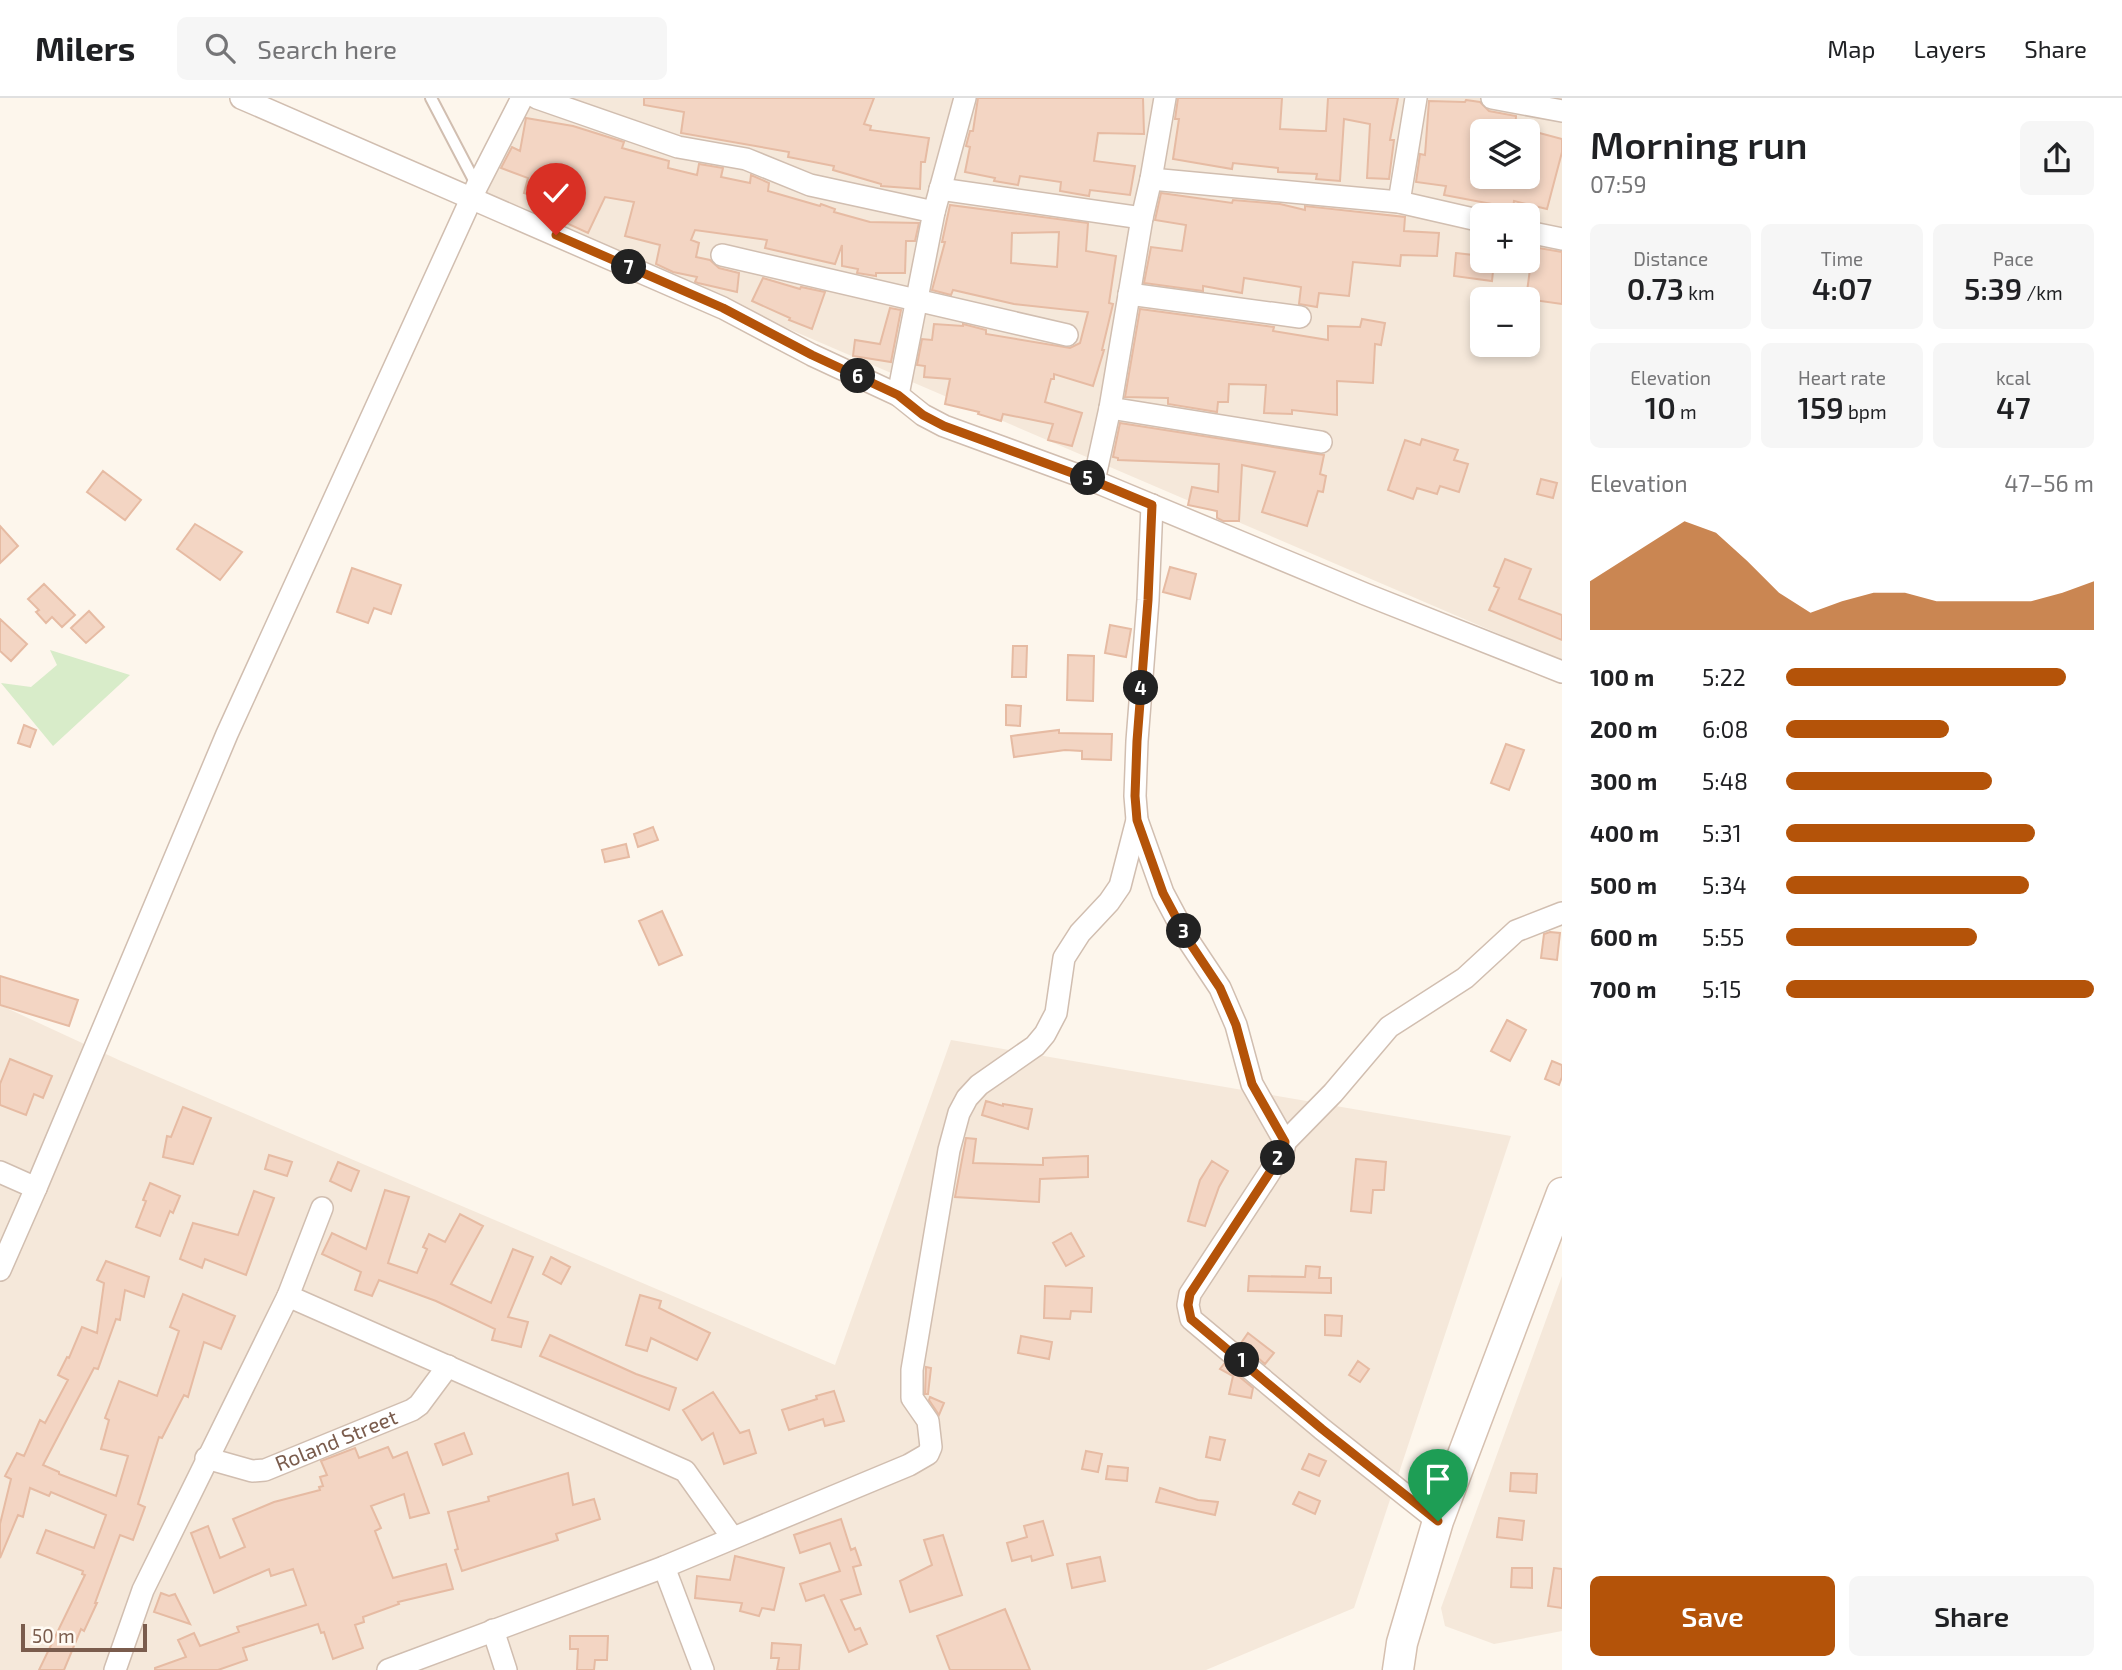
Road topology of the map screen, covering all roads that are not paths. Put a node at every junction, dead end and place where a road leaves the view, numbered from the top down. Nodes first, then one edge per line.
1 (241, 98) edge
2 (431, 98) edge
3 (522, 98) edge
4 (537, 98) edge
5 (965, 98) edge
6 (1165, 98) edge
7 (1416, 98) edge
8 (1492, 98) edge
9 (1562, 111) edge
10 (1152, 179) junction
11 (940, 190) junction
12 (475, 192) junction
13 (1399, 202) junction
14 (934, 212) junction
15 (1142, 218) junction
16 (1470, 218) edge
17 (1540, 234) edge
18 (1562, 239) edge
19 (722, 255) dead end
20 (1129, 294) junction
21 (916, 301) junction
22 (1300, 317) dead end
23 (1067, 335) dead end
24 (898, 395) junction
25 (1110, 408) junction
26 (1321, 442) dead end
27 (1094, 481) junction
28 (1152, 505) junction
29 (1562, 672) edge
30 (1137, 820) junction
31 (1562, 912) edge
32 (1285, 1142) junction
33 (0, 1172) edge
34 (36, 1188) junction
35 (1562, 1193) edge
36 (323, 1208) dead end
37 (0, 1270) edge
38 (288, 1296) junction
39 (448, 1366) junction
40 (206, 1458) junction
41 (1438, 1521) junction
42 (732, 1537) junction
43 (664, 1567) junction
44 (493, 1630) junction
45 (115, 1670) edge
46 (388, 1670) edge
47 (506, 1670) edge
48 (703, 1670) edge
49 (1398, 1670) edge

1 - 12 street
2 - 12 lane
3 - 12 street
4 - 14 street
5 - 11 street
6 - 10 street
7 - 13 street
8 - 9 street
10 - 13 street
10 - 15 street
11 - 14 street
11 - 15 street
12 - 24 street
12 - 34 street
13 - 16 street
14 - 21 street
15 - 20 street
17 - 18 street
19 - 21 street
20 - 22 street
20 - 25 street
21 - 23 street
21 - 24 street
24 - 27 street
25 - 26 street
25 - 27 street
27 - 28 street
28 - 29 street
28 - 30 street
30 - 32 street
30 - 42 street
31 - 32 street
32 - 41 street
33 - 34 street
34 - 37 street
35 - 41 street
36 - 38 street
38 - 39 street
38 - 40 street
39 - 40 street, Roland Street
39 - 42 street
40 - 45 street
41 - 49 street
42 - 43 street
43 - 44 street
43 - 48 street
44 - 46 street
44 - 47 street

